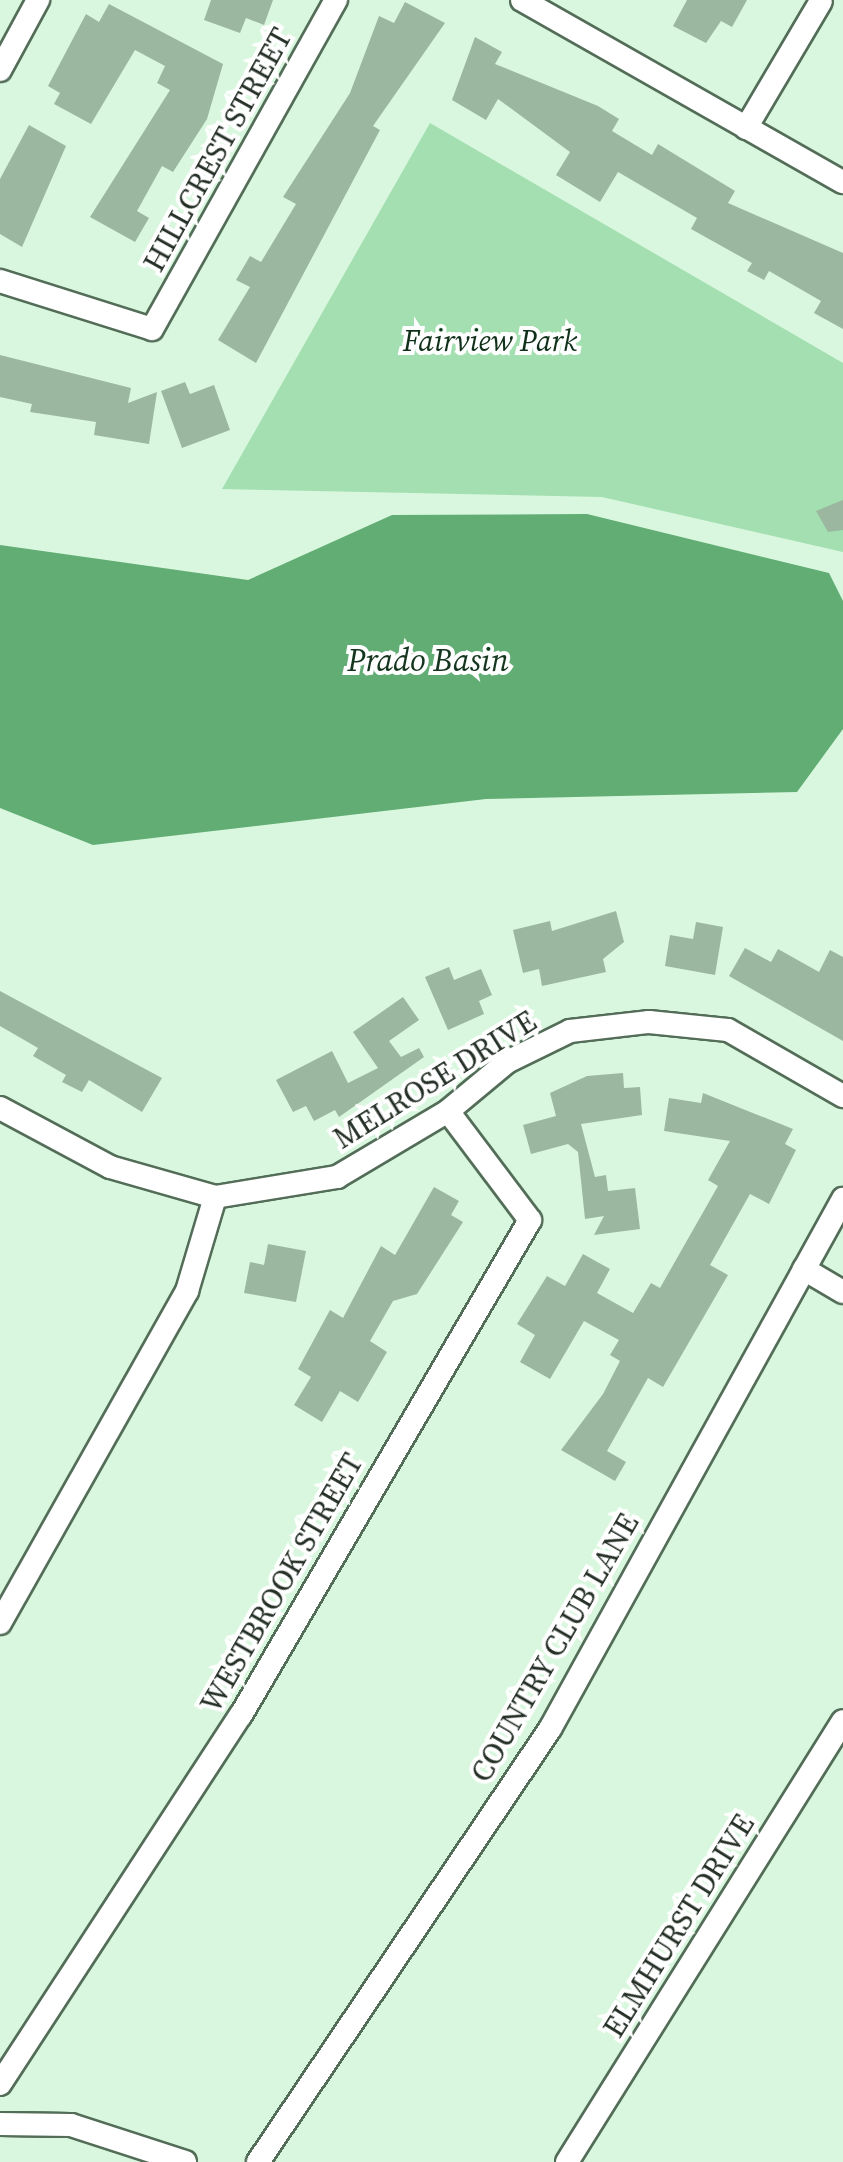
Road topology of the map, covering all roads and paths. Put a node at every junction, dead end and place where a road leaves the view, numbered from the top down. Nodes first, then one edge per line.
1 (38, 0) edge
2 (336, 0) edge
3 (522, 0) edge
4 (820, 1) edge
5 (0, 70) edge
6 (746, 128) junction
7 (843, 182) edge
8 (0, 281) edge
9 (843, 1096) edge
10 (0, 1108) edge
11 (448, 1111) junction
12 (216, 1198) junction
13 (843, 1198) edge
14 (804, 1269) junction
15 (843, 1292) edge
16 (0, 1623) edge
17 (843, 1721) edge
18 (0, 2084) edge
19 (0, 2124) edge
20 (185, 2162) edge
21 (258, 2162) edge
22 (567, 2162) edge

1 - 5 street
2 - 8 street, HILLCREST STREET
3 - 6 street
4 - 6 street
6 - 7 street
9 - 11 street, MELROSE DRIVE
10 - 12 street, MELROSE DRIVE
11 - 12 street, MELROSE DRIVE
11 - 18 street, WESTBROOK STREET
12 - 16 street
13 - 14 street, COUNTRY CLUB LANE
14 - 15 street
14 - 21 street, COUNTRY CLUB LANE
17 - 22 street, ELMHURST DRIVE
19 - 20 street

